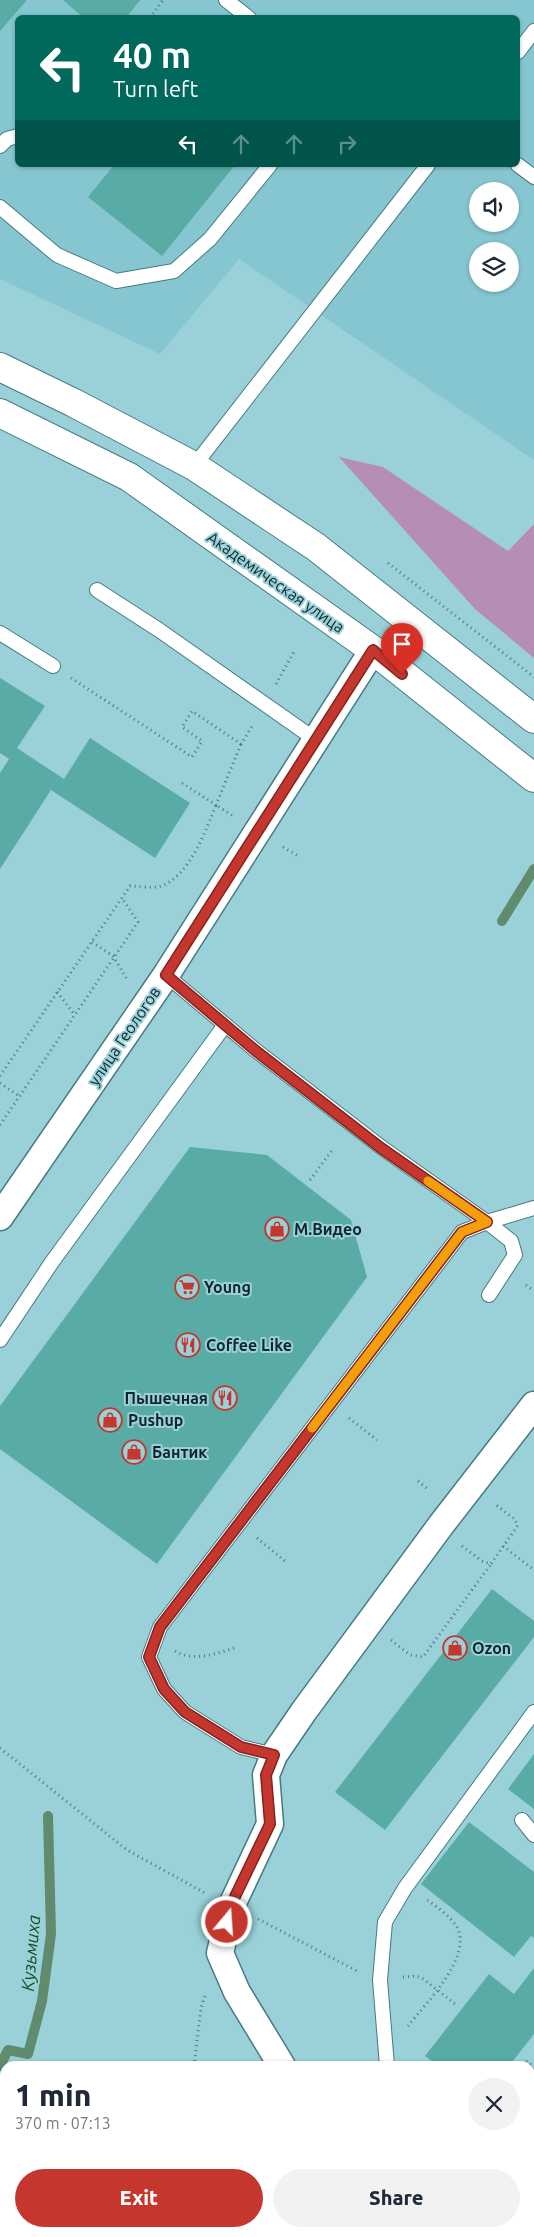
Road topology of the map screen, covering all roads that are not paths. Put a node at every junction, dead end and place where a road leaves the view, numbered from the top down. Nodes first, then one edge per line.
1 (226, 0) edge
2 (244, 15) edge
3 (534, 31) edge
4 (520, 49) edge
5 (15, 137) edge
6 (0, 146) edge
7 (520, 166) edge
8 (268, 167) edge
9 (426, 167) edge
10 (534, 177) edge
11 (0, 207) edge
12 (0, 368) edge
13 (0, 413) edge
14 (194, 466) junction
15 (97, 590) dead end
16 (0, 633) edge
17 (373, 650) junction
18 (54, 666) road end
19 (534, 719) edge
20 (316, 740) junction
21 (534, 778) edge
22 (166, 975) junction
23 (225, 1025) junction
24 (534, 1208) edge
25 (0, 1218) edge
26 (487, 1222) junction
27 (489, 1295) dead end
28 (0, 1340) edge
29 (534, 1405) edge
30 (534, 1712) edge
31 (274, 1755) junction
32 (522, 1820) dead end
33 (534, 1835) edge
34 (386, 2060) edge
35 (279, 2061) edge

1 - 2 lane
3 - 4 lane
5 - 6 lane
7 - 10 lane
8 - 11 lane
9 - 14 lane
12 - 14 main road
13 - 17 main road, Академическая улица
14 - 19 main road
15 - 20 lane
16 - 18 lane
17 - 20 street, улица Геологов
17 - 21 main road, Академическая улица
20 - 22 street, улица Геологов
22 - 23 lane
22 - 25 street, улица Геологов
23 - 26 lane
23 - 28 lane
24 - 26 lane
26 - 27 lane
26 - 31 lane
29 - 31 street
30 - 34 lane
31 - 35 street
32 - 33 lane

